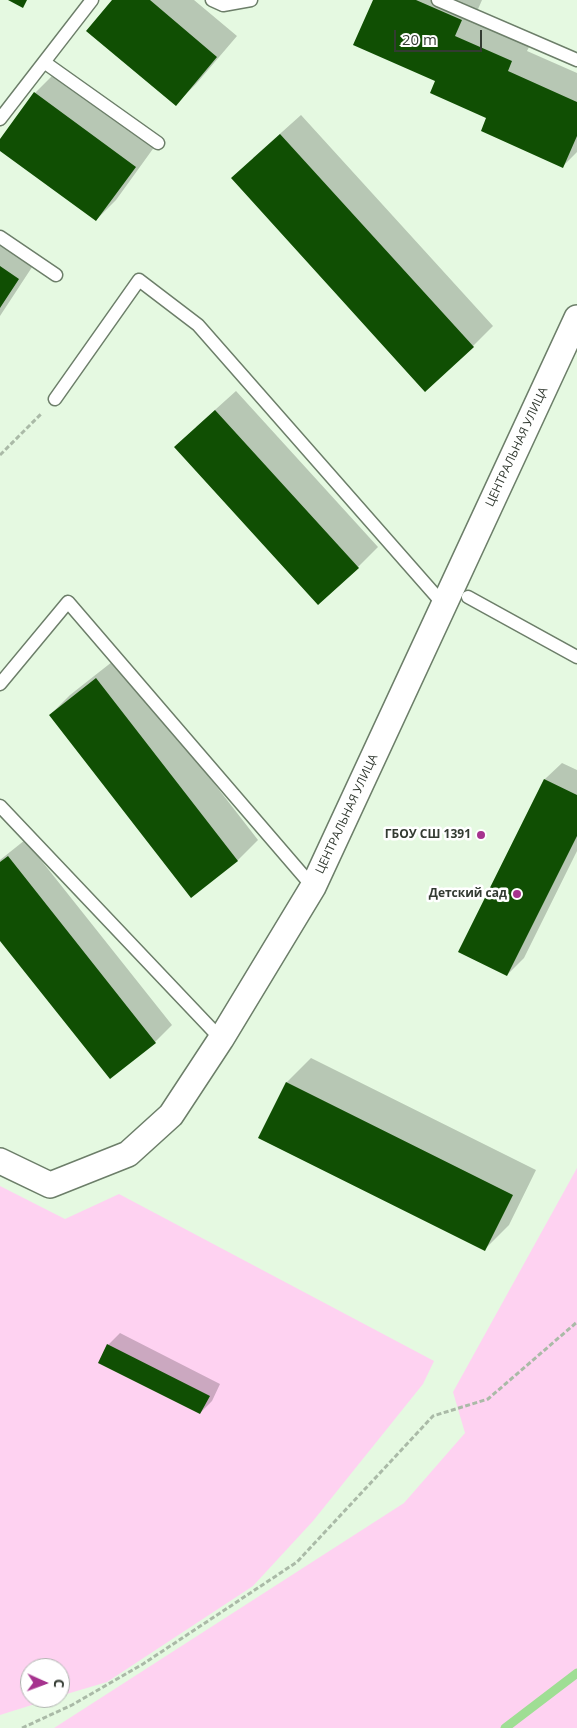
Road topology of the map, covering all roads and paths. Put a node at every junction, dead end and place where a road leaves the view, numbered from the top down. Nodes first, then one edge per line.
1 (92, 0) edge
2 (212, 0) edge
3 (251, 0) edge
4 (438, 0) edge
5 (577, 60) edge
6 (44, 62) junction
7 (0, 119) edge
8 (158, 144) dead end
9 (0, 237) edge
10 (56, 275) dead end
11 (577, 318) edge
12 (55, 399) joint
13 (0, 455) edge
14 (468, 597) dead end
15 (444, 605) junction
16 (577, 657) edge
17 (0, 684) edge
18 (0, 806) edge
19 (313, 887) junction
20 (221, 1039) junction
21 (0, 1161) edge
22 (577, 1322) edge
23 (22, 1728) edge

1 - 6 lane
2 - 3 lane
4 - 5 lane
6 - 7 lane
6 - 8 lane
9 - 10 lane
11 - 15 street, ЦЕНТРАЛЬНАЯ УЛИЦА
12 - 13 path
12 - 15 lane
14 - 16 lane
15 - 19 street, ЦЕНТРАЛЬНАЯ УЛИЦА
17 - 19 lane
18 - 20 lane
19 - 20 street, ЦЕНТРАЛЬНАЯ УЛИЦА
20 - 21 street, ЦЕНТРАЛЬНАЯ УЛИЦА
22 - 23 path

